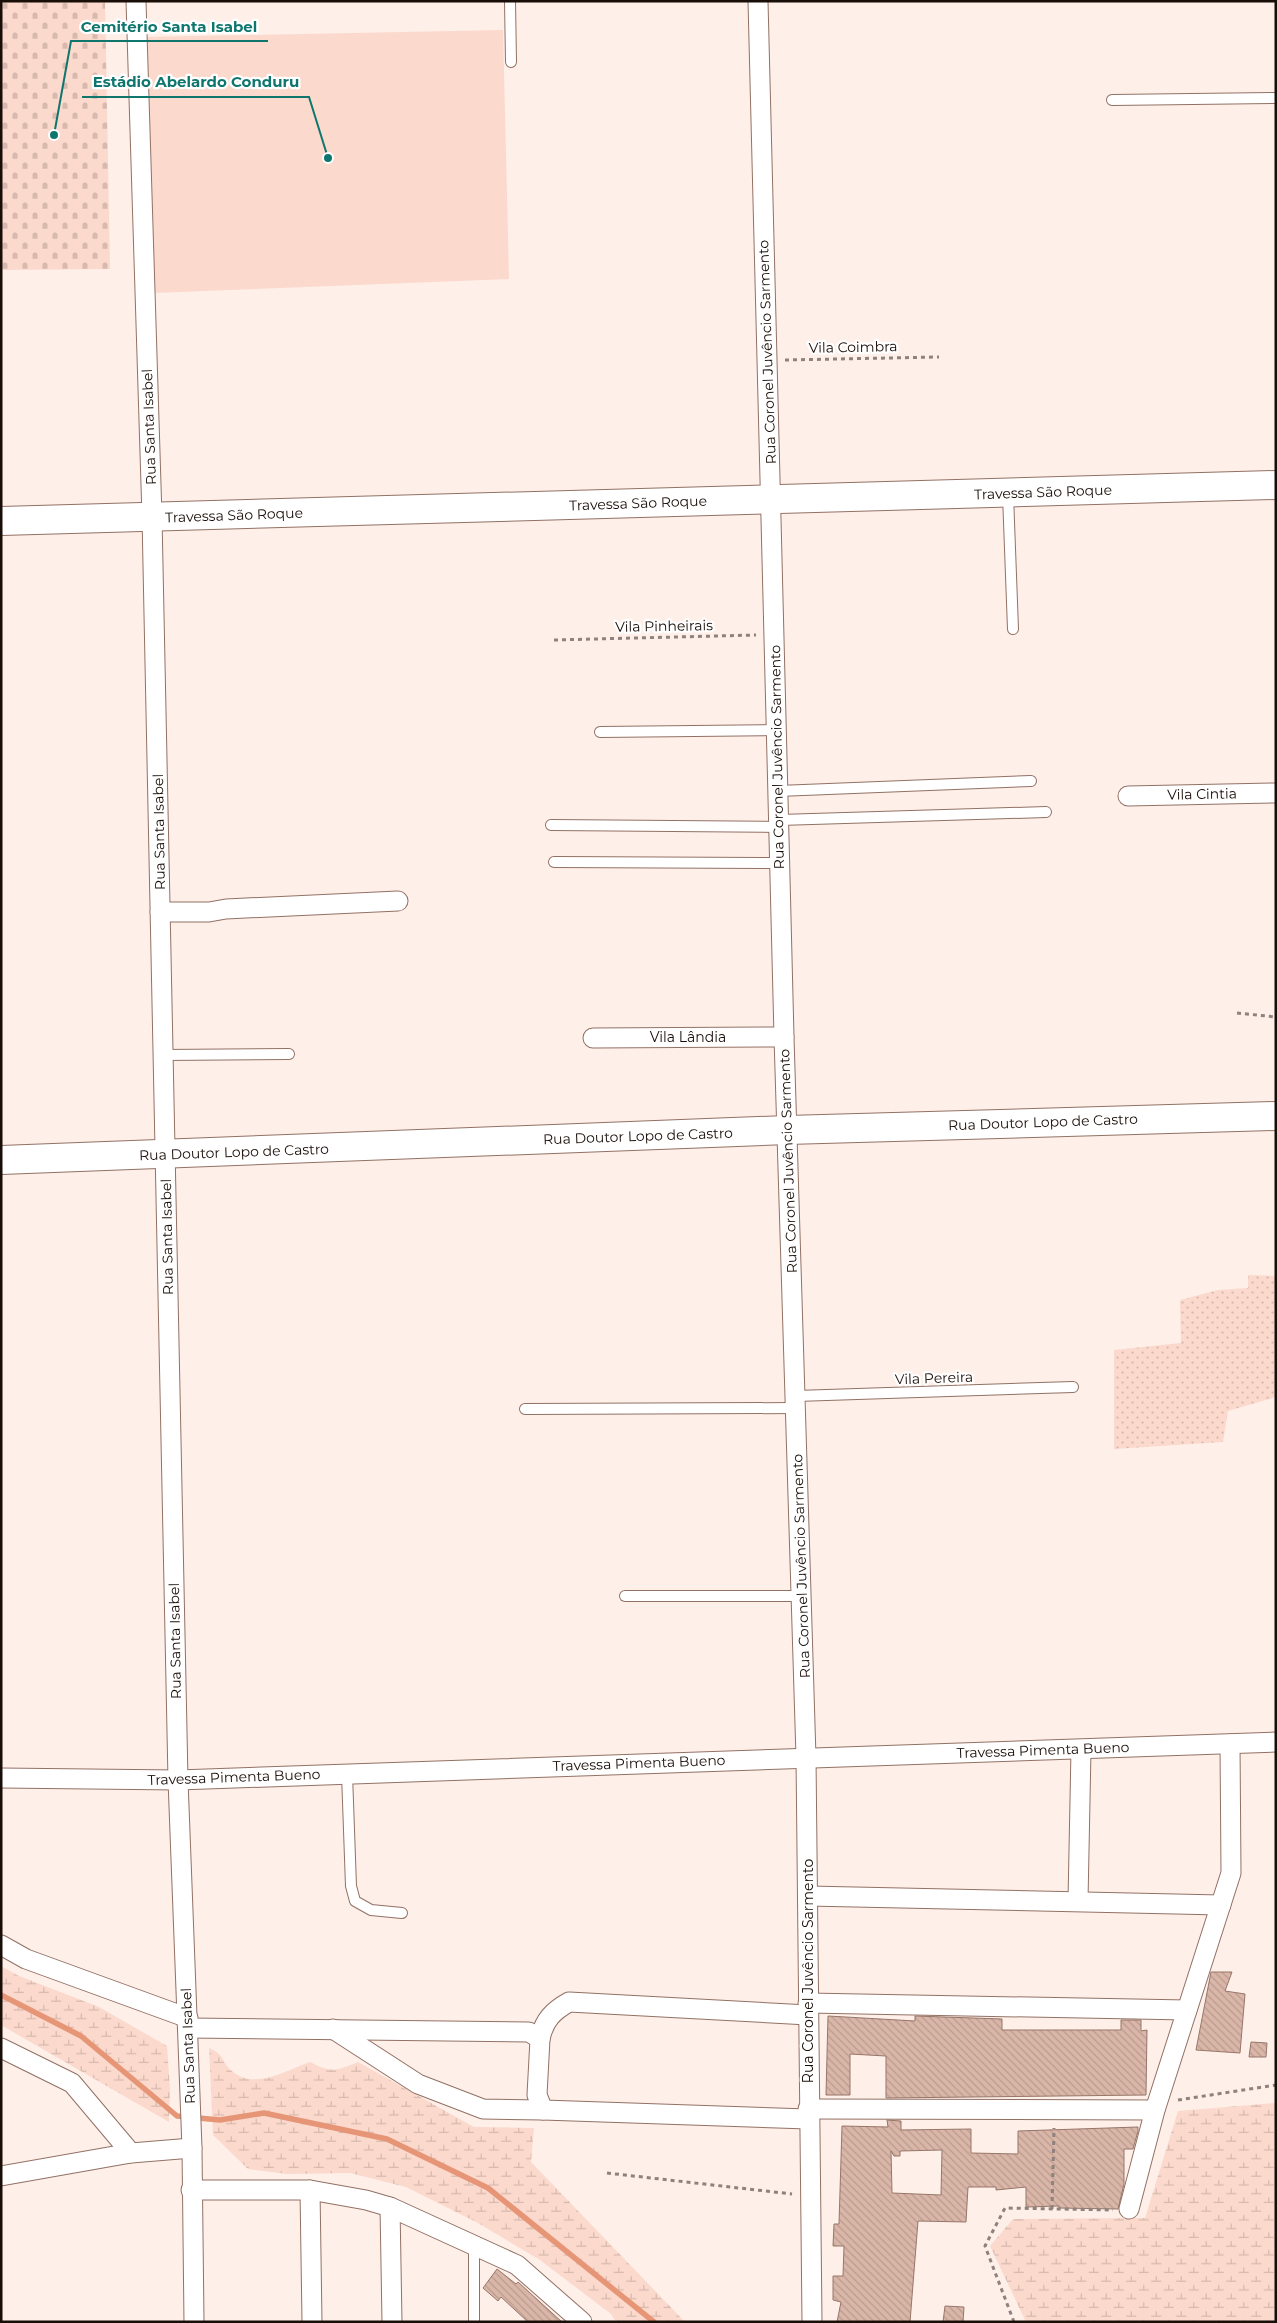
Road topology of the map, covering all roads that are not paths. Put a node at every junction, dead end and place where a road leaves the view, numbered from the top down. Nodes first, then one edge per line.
1 (136, 1) edge
2 (510, 1) edge
3 (758, 1) edge
4 (511, 62) dead end
5 (1276, 98) edge
6 (1112, 100) dead end
7 (1276, 485) edge
8 (1008, 493) junction
9 (772, 499) junction
10 (152, 517) junction
11 (1, 521) edge
12 (1013, 629) dead end
13 (777, 730) junction
14 (600, 732) dead end
15 (1031, 781) dead end
16 (778, 791) junction
17 (1276, 793) edge
18 (1128, 796) dead end
19 (1046, 812) dead end
20 (779, 824) junction
21 (551, 825) dead end
22 (554, 862) dead end
23 (780, 863) junction
24 (398, 901) dead end
25 (160, 912) junction
26 (784, 1037) junction
27 (593, 1038) dead end
28 (289, 1054) dead end
29 (163, 1055) junction
30 (1276, 1116) edge
31 (787, 1130) junction
32 (166, 1155) junction
33 (1, 1160) edge
34 (1073, 1388) dead end
35 (796, 1402) junction
36 (525, 1409) dead end
37 (624, 1596) dead end
38 (801, 1596) junction
39 (1276, 1742) edge
40 (1230, 1744) junction
41 (1081, 1750) junction
42 (806, 1757) junction
43 (347, 1774) junction
44 (1, 1778) edge
45 (178, 1780) junction
46 (808, 1896) junction
47 (1078, 1902) junction
48 (1221, 1905) junction
49 (402, 1913) dead end
50 (1, 1944) edge
51 (808, 2009) junction
52 (1187, 2010) junction
53 (188, 2023) junction
54 (333, 2029) junction
55 (540, 2039) junction
56 (1, 2048) edge
57 (544, 2110) junction
58 (1155, 2110) junction
59 (808, 2114) junction
60 (192, 2139) junction
61 (131, 2153) junction
62 (1, 2176) edge
63 (191, 2190) junction
64 (310, 2190) junction
65 (390, 2207) junction
66 (1129, 2209) road end
67 (474, 2244) junction
68 (194, 2322) edge
69 (312, 2322) edge
70 (392, 2322) edge
71 (474, 2322) edge
72 (582, 2322) edge
73 (812, 2322) edge

1 - 10 street, Rua Santa Isabel
2 - 4 lane
3 - 9 street, Rua Coronel Juvêncio Sarmento
5 - 6 lane
7 - 8 main road, Travessa São Roque
8 - 9 main road, Travessa São Roque
8 - 12 lane
9 - 10 main road, Travessa São Roque
9 - 13 street, Rua Coronel Juvêncio Sarmento
10 - 11 main road, Travessa São Roque
10 - 25 street, Rua Santa Isabel
13 - 14 lane
13 - 16 street, Rua Coronel Juvêncio Sarmento
15 - 16 lane
16 - 20 street, Rua Coronel Juvêncio Sarmento
17 - 18 street, Vila Cintia
19 - 20 lane
20 - 21 lane
20 - 23 street, Rua Coronel Juvêncio Sarmento
22 - 23 lane
23 - 26 street, Rua Coronel Juvêncio Sarmento
24 - 25 street
25 - 29 street, Rua Santa Isabel
26 - 27 street, Vila Lândia
26 - 31 street, Rua Coronel Juvêncio Sarmento
28 - 29 lane
29 - 32 street, Rua Santa Isabel
30 - 31 main road, Rua Doutor Lopo de Castro
31 - 32 main road, Rua Doutor Lopo de Castro
31 - 35 street, Rua Coronel Juvêncio Sarmento
32 - 33 main road, Rua Doutor Lopo de Castro
32 - 45 street, Rua Santa Isabel
34 - 35 lane, Vila Pereira
35 - 36 lane, Vila Pereira
35 - 38 street, Rua Coronel Juvêncio Sarmento
37 - 38 lane
38 - 42 street, Rua Coronel Juvêncio Sarmento
39 - 40 street, Travessa Pimenta Bueno
40 - 41 street, Travessa Pimenta Bueno
40 - 48 street
41 - 42 street, Travessa Pimenta Bueno
41 - 47 street
42 - 43 street, Travessa Pimenta Bueno
42 - 46 street, Rua Coronel Juvêncio Sarmento
43 - 45 street, Travessa Pimenta Bueno
43 - 49 lane
44 - 45 street, Travessa Pimenta Bueno
45 - 53 street, Rua Santa Isabel
46 - 47 street
46 - 51 street, Rua Coronel Juvêncio Sarmento
47 - 48 street
48 - 52 street
50 - 53 street
51 - 52 street
51 - 55 street
51 - 59 street, Rua Coronel Juvêncio Sarmento
52 - 58 street
53 - 54 street
53 - 60 street, Rua Santa Isabel
54 - 55 street
54 - 57 street
55 - 57 street
56 - 61 street
57 - 59 street
58 - 59 street
58 - 66 street
59 - 73 street, Rua Coronel Juvêncio Sarmento
60 - 61 street
60 - 63 street, Rua Santa Isabel
61 - 62 street
63 - 64 street
63 - 68 street, Rua Santa Isabel
64 - 65 street
64 - 69 street
65 - 67 street
65 - 70 street
67 - 71 lane
67 - 72 street

